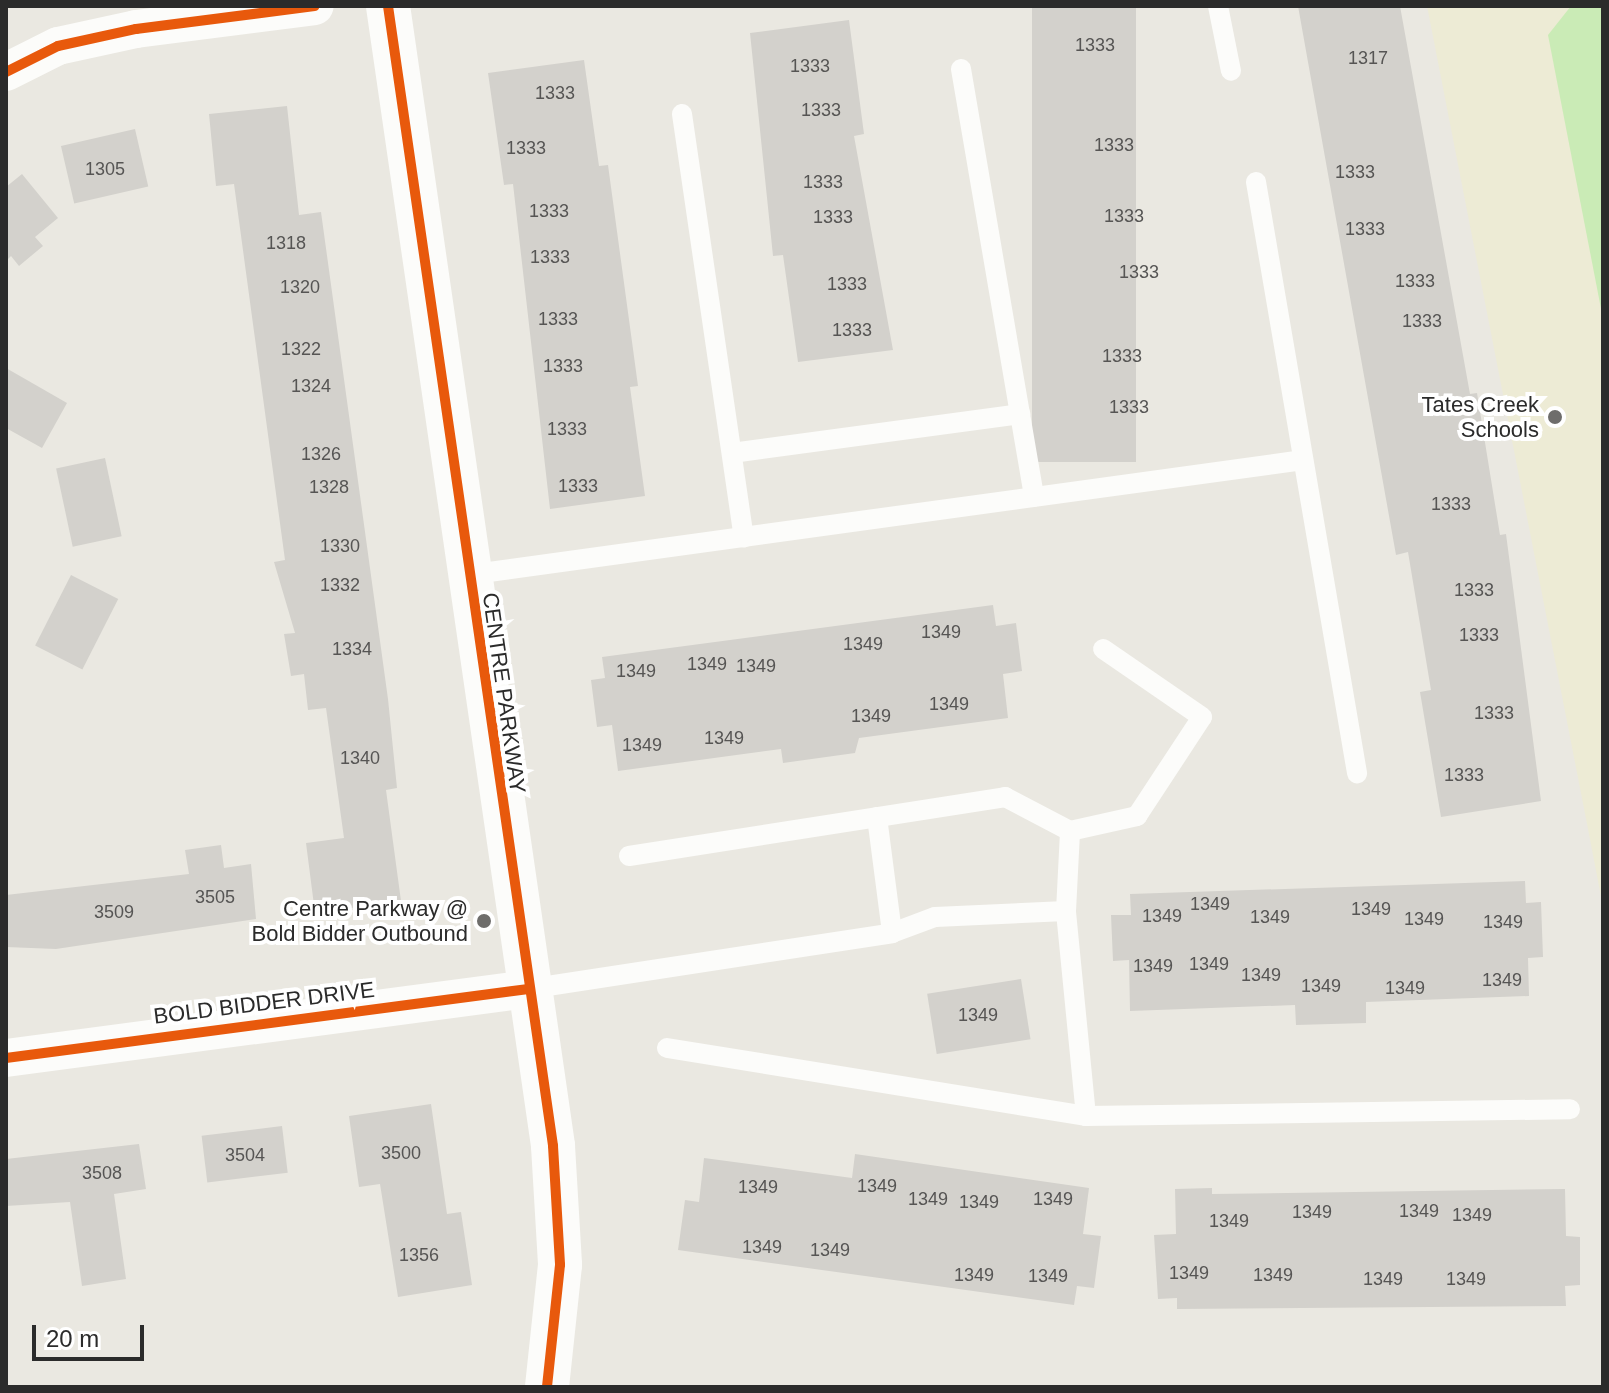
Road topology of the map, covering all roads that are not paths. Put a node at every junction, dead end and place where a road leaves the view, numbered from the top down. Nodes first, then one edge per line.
1 (315, 6) edge
2 (388, 6) edge
3 (1218, 6) edge
4 (961, 69) dead end
5 (1231, 71) dead end
6 (6, 72) edge
7 (682, 114) dead end
8 (1256, 182) dead end
9 (1020, 414) junction
10 (732, 453) junction
11 (1303, 460) junction
12 (1034, 497) junction
13 (744, 537) junction
14 (467, 575) junction
15 (1103, 649) dead end
16 (1357, 773) dead end
17 (877, 817) junction
18 (1070, 831) junction
19 (629, 856) dead end
20 (1066, 911) junction
21 (892, 933) junction
22 (528, 989) junction
23 (667, 1048) dead end
24 (6, 1058) edge
25 (1570, 1109) dead end
26 (1086, 1116) junction
27 (547, 1387) edge

1 - 6 street
2 - 14 street, CENTRE PARKWAY
3 - 5 lane
4 - 9 lane
7 - 10 lane
8 - 11 lane
9 - 10 lane
9 - 12 lane
10 - 13 lane
11 - 12 lane
11 - 16 lane
12 - 13 lane
13 - 14 lane
14 - 22 street, CENTRE PARKWAY
15 - 18 lane
17 - 18 lane
17 - 19 lane
17 - 21 lane
18 - 20 lane
20 - 21 lane
20 - 26 lane
21 - 22 lane
22 - 24 street, BOLD BIDDER DRIVE
22 - 27 street, CENTRE PARKWAY
23 - 26 lane
25 - 26 lane

